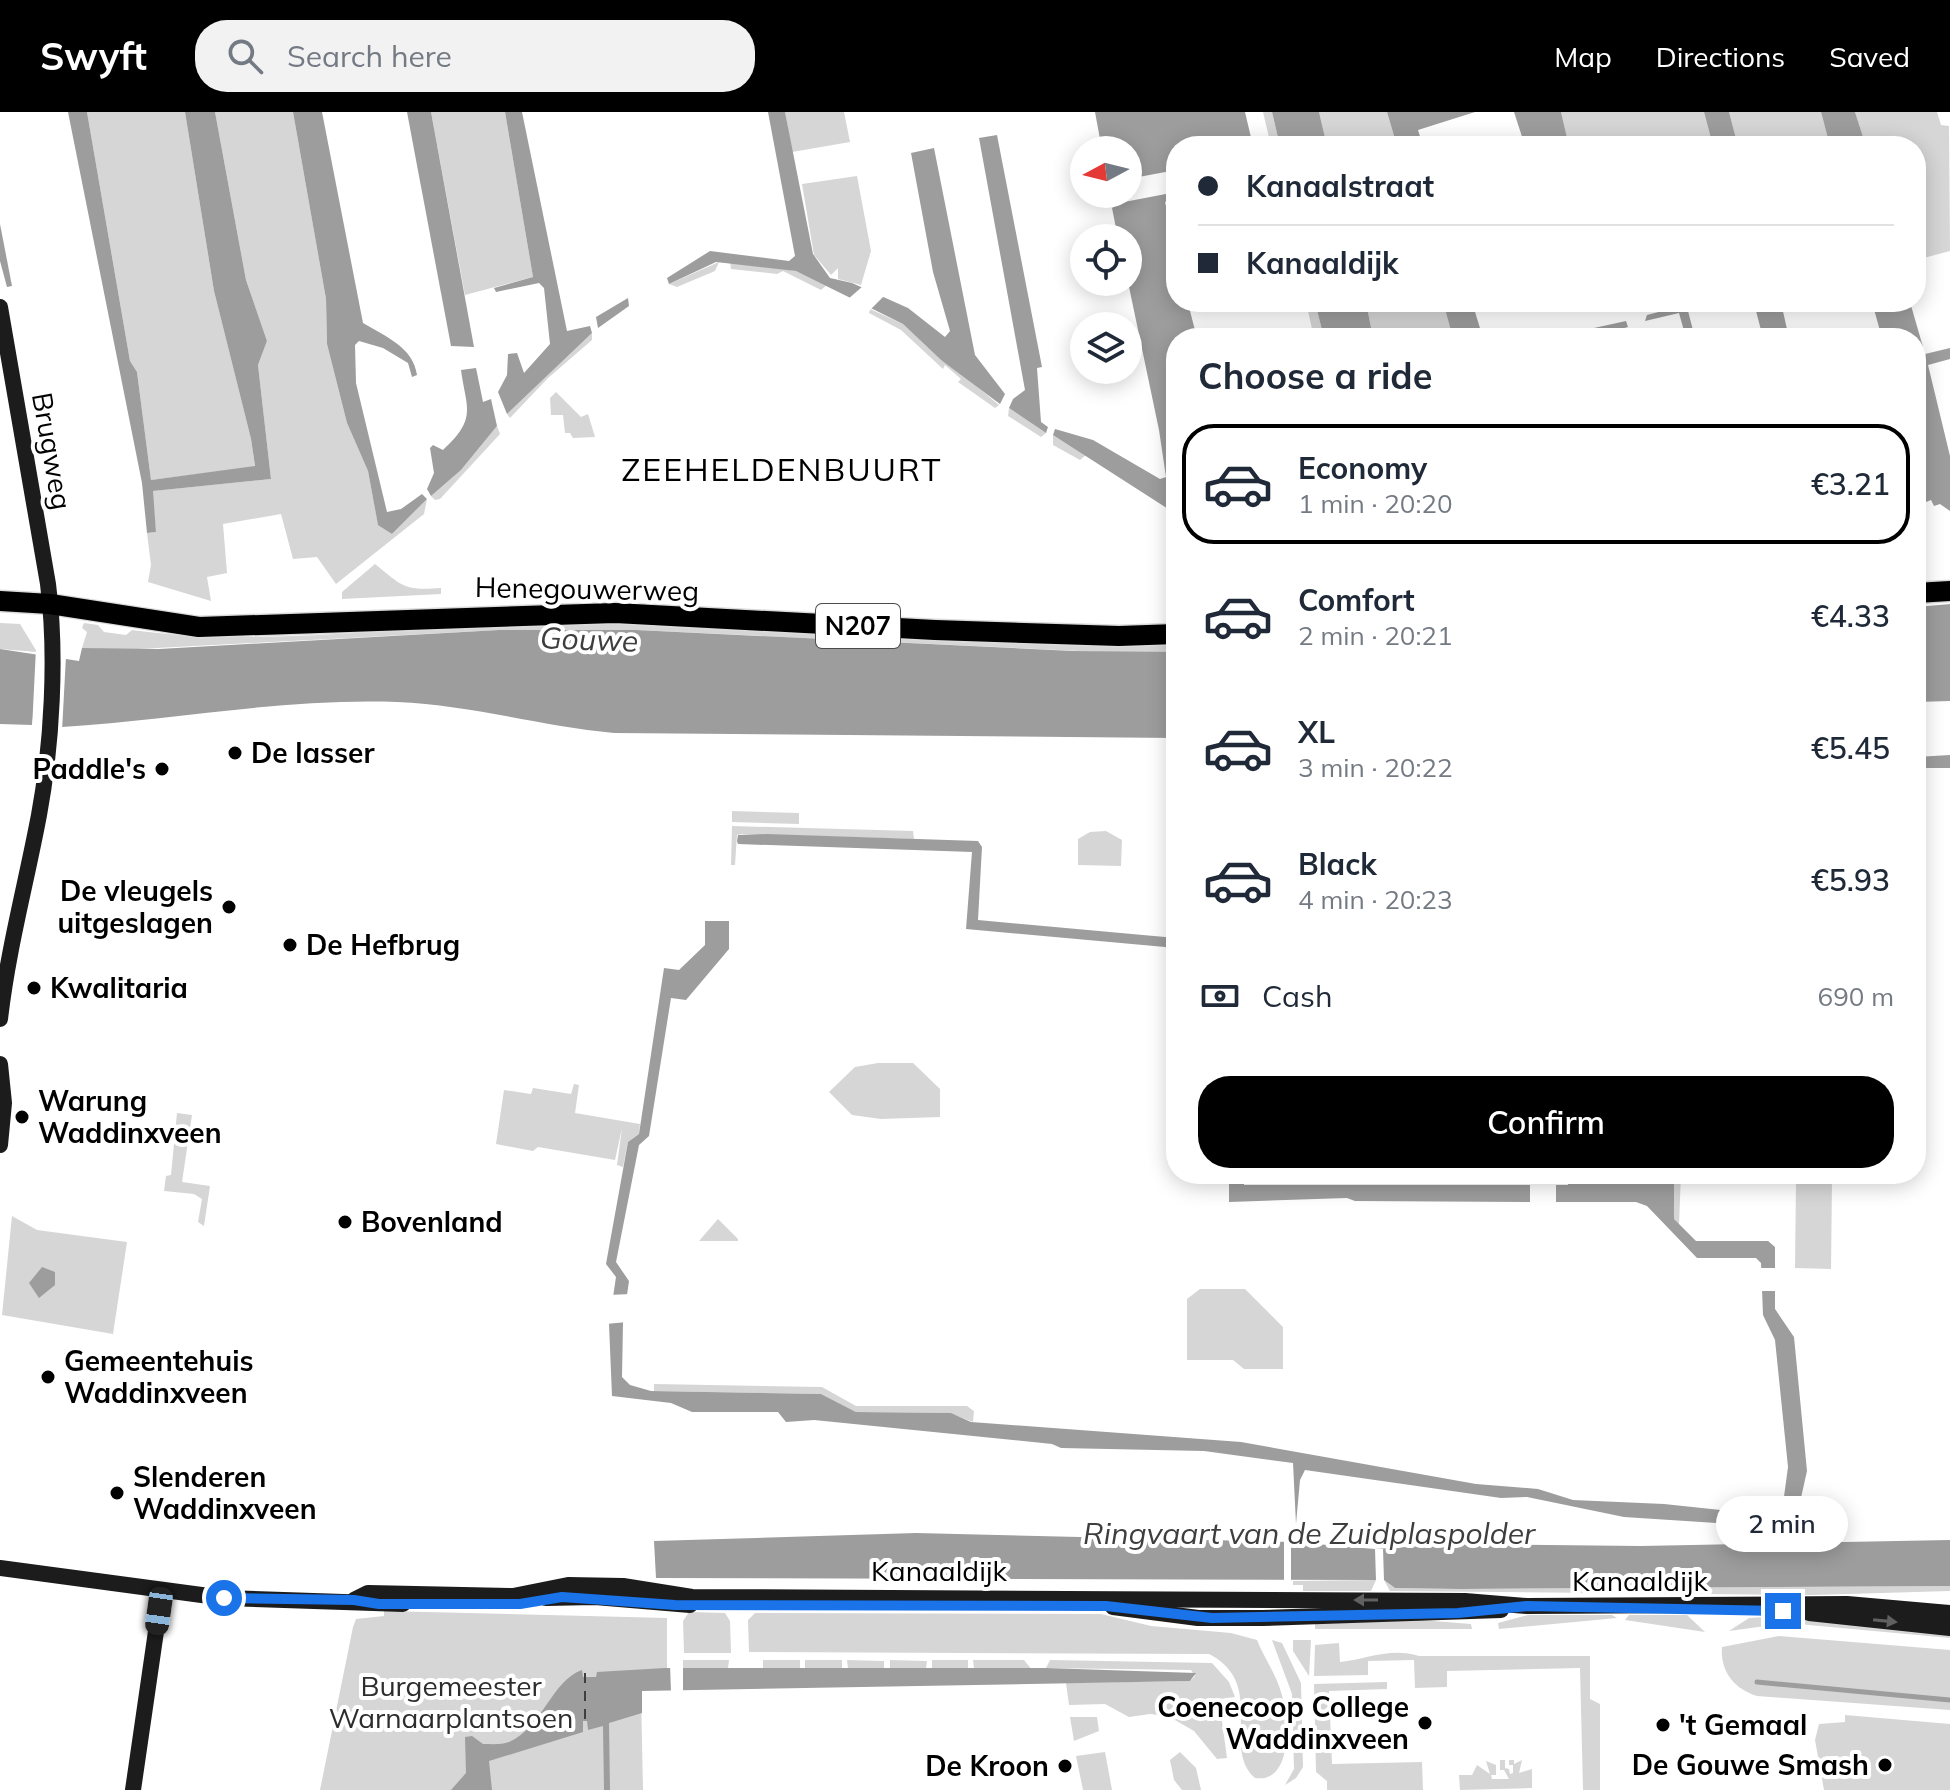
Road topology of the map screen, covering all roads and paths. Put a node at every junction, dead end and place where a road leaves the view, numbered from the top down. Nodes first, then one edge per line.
1 (0, 307) edge
2 (1950, 591) edge
3 (1926, 592) edge
4 (0, 601) edge
5 (50, 604) junction
6 (1166, 634) edge
7 (0, 1019) edge
8 (0, 1064) edge
9 (0, 1145) edge
10 (0, 1568) edge
11 (162, 1590) junction
12 (1752, 1608) junction
13 (1950, 1613) edge
14 (1950, 1628) edge
15 (133, 1790) edge

1 - 5 main road, Brugweg
2 - 3 main road
4 - 5 main road, Henegouwerweg / N207
5 - 6 main road, Henegouwerweg / N207
5 - 7 main road, Brugweg
8 - 9 main road
10 - 11 main road, Kanaaldijk
11 - 12 main road, Kanaaldijk
11 - 15 main road
12 - 13 main road, Kanaaldijk
12 -> 14 main road, Kanaaldijk

